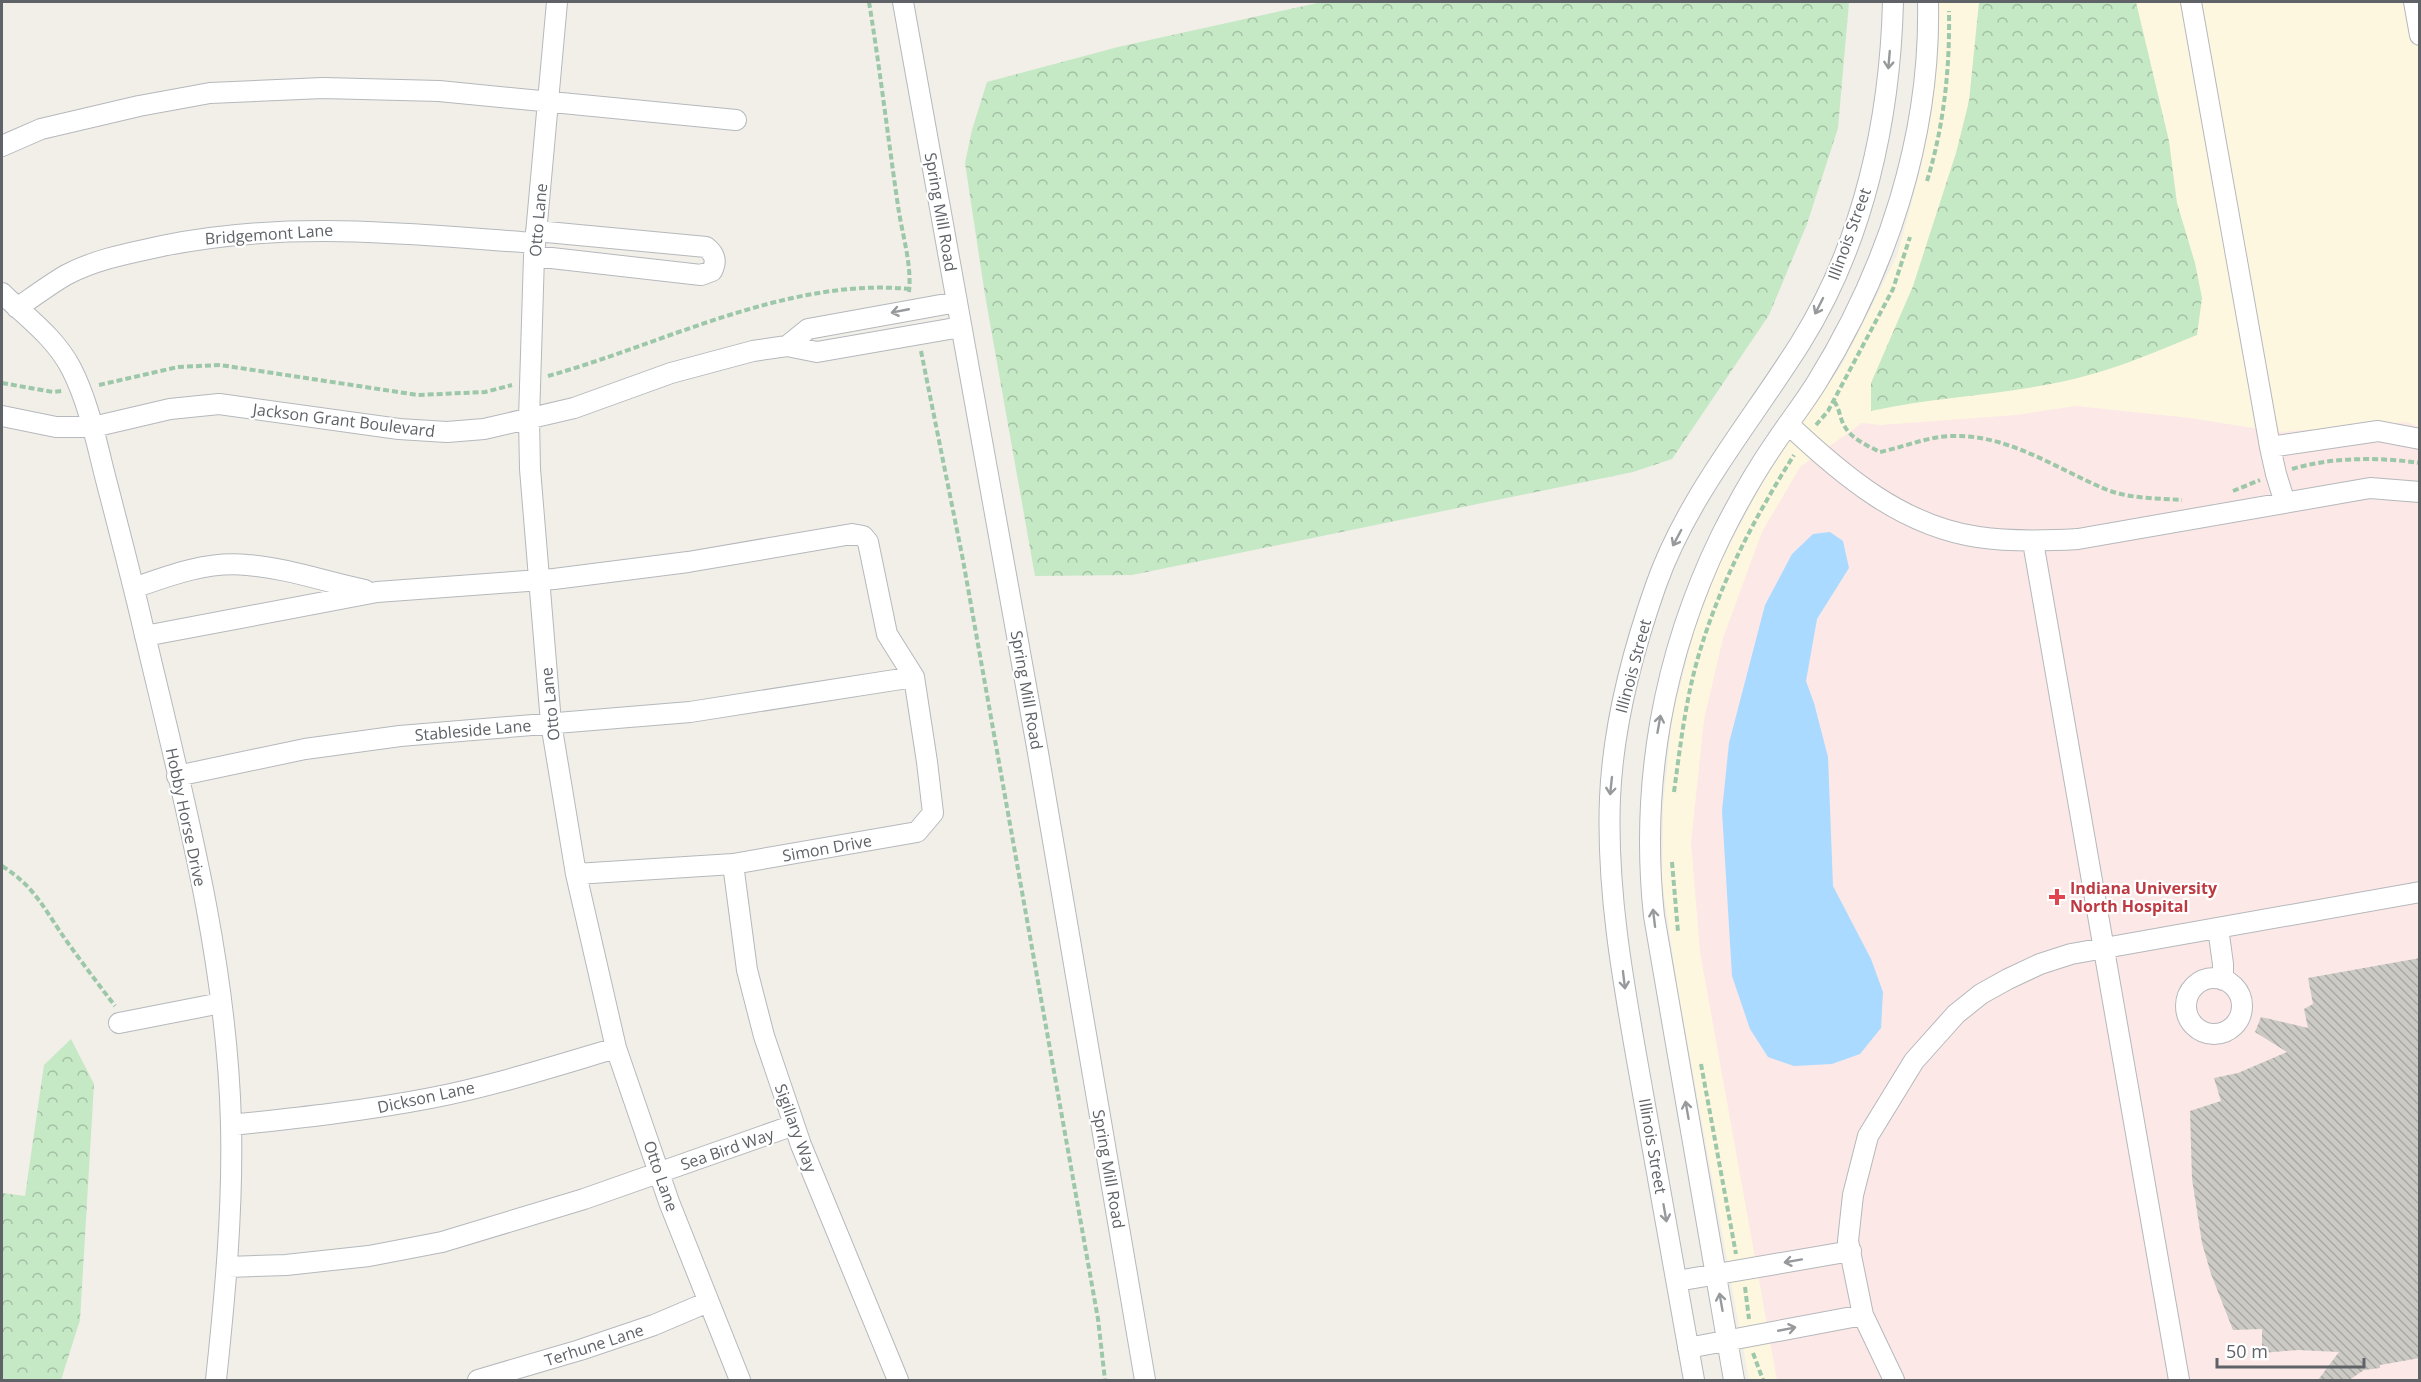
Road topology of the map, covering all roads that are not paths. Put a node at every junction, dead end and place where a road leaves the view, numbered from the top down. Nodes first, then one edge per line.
1 (557, 2) edge
2 (903, 2) edge
3 (1893, 2) edge
4 (1928, 2) edge
5 (2191, 2) edge
6 (2414, 2) edge
7 (2420, 35) edge
8 (548, 102) junction
9 (736, 120) dead end
10 (2, 146) edge
11 (603, 237) junction
12 (535, 243) junction
13 (674, 244) junction
14 (582, 261) junction
15 (656, 270) junction
16 (2, 293) edge
17 (957, 302) junction
18 (17, 308) junction
19 (961, 327) junction
20 (787, 346) junction
21 (2, 416) edge
22 (529, 419) junction
23 (1788, 424) junction
24 (93, 428) junction
25 (2420, 439) edge
26 (2270, 447) junction
27 (2420, 492) edge
28 (2285, 503) junction
29 (2033, 542) junction
30 (539, 580) junction
31 (134, 588) junction
32 (377, 592) junction
33 (145, 636) junction
34 (914, 677) junction
35 (551, 723) junction
36 (177, 776) junction
37 (733, 864) junction
38 (576, 874) junction
39 (2420, 892) edge
40 (2218, 928) junction
41 (2103, 949) junction
42 (2223, 980) dead end
43 (221, 1004) junction
44 (117, 1015) road end
45 (616, 1048) junction
46 (231, 1125) junction
47 (794, 1125) junction
48 (659, 1173) junction
49 (1851, 1251) junction
50 (228, 1267) junction
51 (1716, 1274) junction
52 (1677, 1281) junction
53 (708, 1302) junction
54 (1863, 1315) junction
55 (1728, 1341) junction
56 (1688, 1348) junction
57 (216, 1380) edge
58 (478, 1380) edge
59 (740, 1380) edge
60 (897, 1380) edge
61 (1145, 1380) edge
62 (1694, 1380) edge
63 (1734, 1380) edge
64 (1894, 1380) edge
65 (2178, 1380) edge

1 - 8 street, Otto Lane
2 - 17 street, Spring Mill Road
3 -> 52 street, Illinois Street
4 - 23 street
5 - 26 street
6 - 7 street
8 - 9 street
8 - 10 street
8 - 12 street, Otto Lane
11 - 12 street, Bridgemont Lane
11 - 13 street, Bridgemont Lane
11 - 14 street
12 - 14 street, Bridgemont Lane
12 - 18 street, Bridgemont Lane
12 - 22 street, Otto Lane
13 - 15 street
13 - 15 street, Bridgemont Lane
14 - 15 street, Bridgemont Lane
16 - 18 street, Hobby Horse Drive
17 - 19 street, Spring Mill Road
17 -> 20 street, Jackson Grant Boulevard
18 - 24 street, Hobby Horse Drive
19 - 20 street, Jackson Grant Boulevard
19 - 61 street, Spring Mill Road
20 - 22 street, Jackson Grant Boulevard
21 - 24 street, Jackson Grant Boulevard
22 - 24 street, Jackson Grant Boulevard
22 - 30 street, Otto Lane
23 - 29 street
51 -> 23 street
24 - 31 street, Hobby Horse Drive
25 - 26 street
26 - 28 street
27 - 28 street
28 - 29 street
29 - 41 street
30 - 32 street
30 - 34 street
30 - 35 street, Otto Lane
31 - 32 street
31 - 33 street, Hobby Horse Drive
32 - 33 street
33 - 36 street, Hobby Horse Drive
34 - 35 street, Stableside Lane
34 - 37 street, Simon Drive
35 - 36 street, Stableside Lane
35 - 38 street, Otto Lane
36 - 43 street, Hobby Horse Drive
37 - 38 street, Simon Drive
37 - 47 street, Sigillary Way
38 - 45 street, Otto Lane
39 - 40 street
40 - 41 street
40 - 42 street
41 - 49 street
41 - 65 street
43 - 44 street
43 - 46 street, Hobby Horse Drive
45 - 46 street, Dickson Lane
45 - 48 street, Otto Lane
46 - 50 street, Hobby Horse Drive
47 - 48 street, Sea Bird Way
47 - 60 street, Sigillary Way
48 - 50 street, Sea Bird Way
48 - 53 street, Otto Lane
49 -> 51 street
49 - 54 street
50 - 57 street, Hobby Horse Drive
51 - 52 street
55 -> 51 street
52 - 56 street, Illinois Street
53 - 58 street, Terhune Lane
53 - 59 street, Otto Lane
55 -> 54 street
54 - 64 street
55 - 56 street
55 - 63 street
56 - 62 street, Illinois Street

